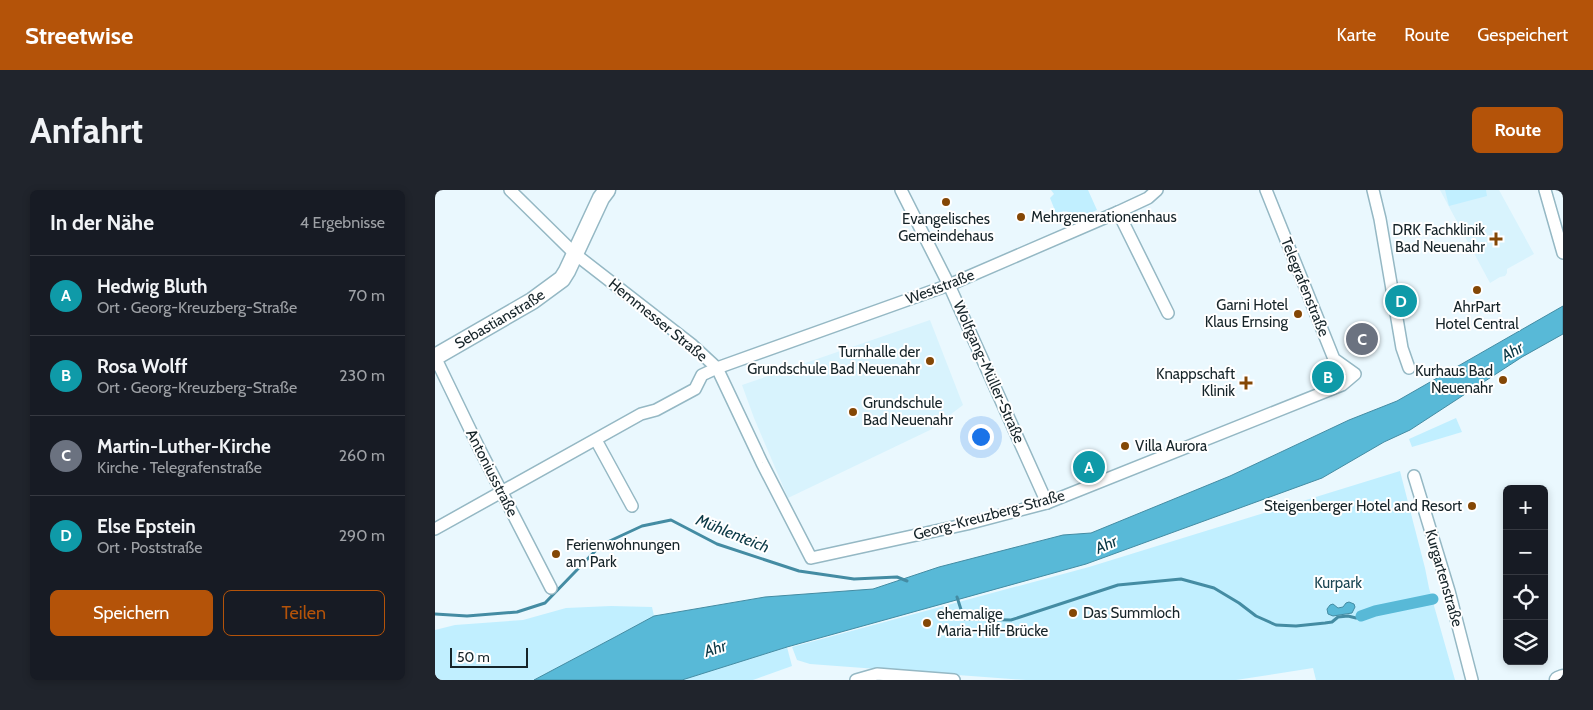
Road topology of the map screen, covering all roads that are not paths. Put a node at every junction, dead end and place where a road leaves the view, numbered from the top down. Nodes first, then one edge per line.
1 (510, 190) edge
2 (607, 190) edge
3 (901, 190) edge
4 (1157, 190) edge
5 (1265, 190) edge
6 (1373, 190) edge
7 (1545, 190) edge
8 (1118, 212) junction
9 (1563, 253) edge
10 (575, 254) junction
11 (949, 285) junction
12 (1168, 313) dead end
13 (435, 357) edge
14 (717, 368) junction
15 (1409, 368) dead end
16 (1355, 374) joint
17 (596, 440) junction
18 (1414, 476) dead end
19 (502, 493) junction
20 (1047, 503) junction
21 (632, 506) dead end
22 (435, 529) edge
23 (811, 558) joint
24 (551, 588) dead end
25 (1563, 678) edge
26 (858, 679) edge
27 (954, 680) edge
28 (1472, 680) edge
29 (1558, 680) edge

1 - 10 street, Hemmesser Straße
2 - 10 street
3 - 11 street, Wolfgang-Müller-Straße
4 - 8 street, Weststraße
5 - 16 street, Telegrafenstraße
6 - 15 street
7 - 9 street
8 - 11 street, Weststraße
8 - 12 street
10 - 13 street, Sebastianstraße
10 - 14 street, Hemmesser Straße
11 - 14 street, Weststraße
11 - 20 street, Wolfgang-Müller-Straße
13 - 19 street, Antoniusstraße
14 - 17 street, Weststraße
14 - 23 street, Hemmesser Straße
16 - 20 street, Georg-Kreuzberg-Straße
17 - 19 street, Weststraße
17 - 21 street
18 - 28 street, Kurgartenstraße
19 - 22 street, Weststraße
19 - 24 street, Antoniusstraße
20 - 23 street, Georg-Kreuzberg-Straße
25 - 29 street
26 - 27 street

